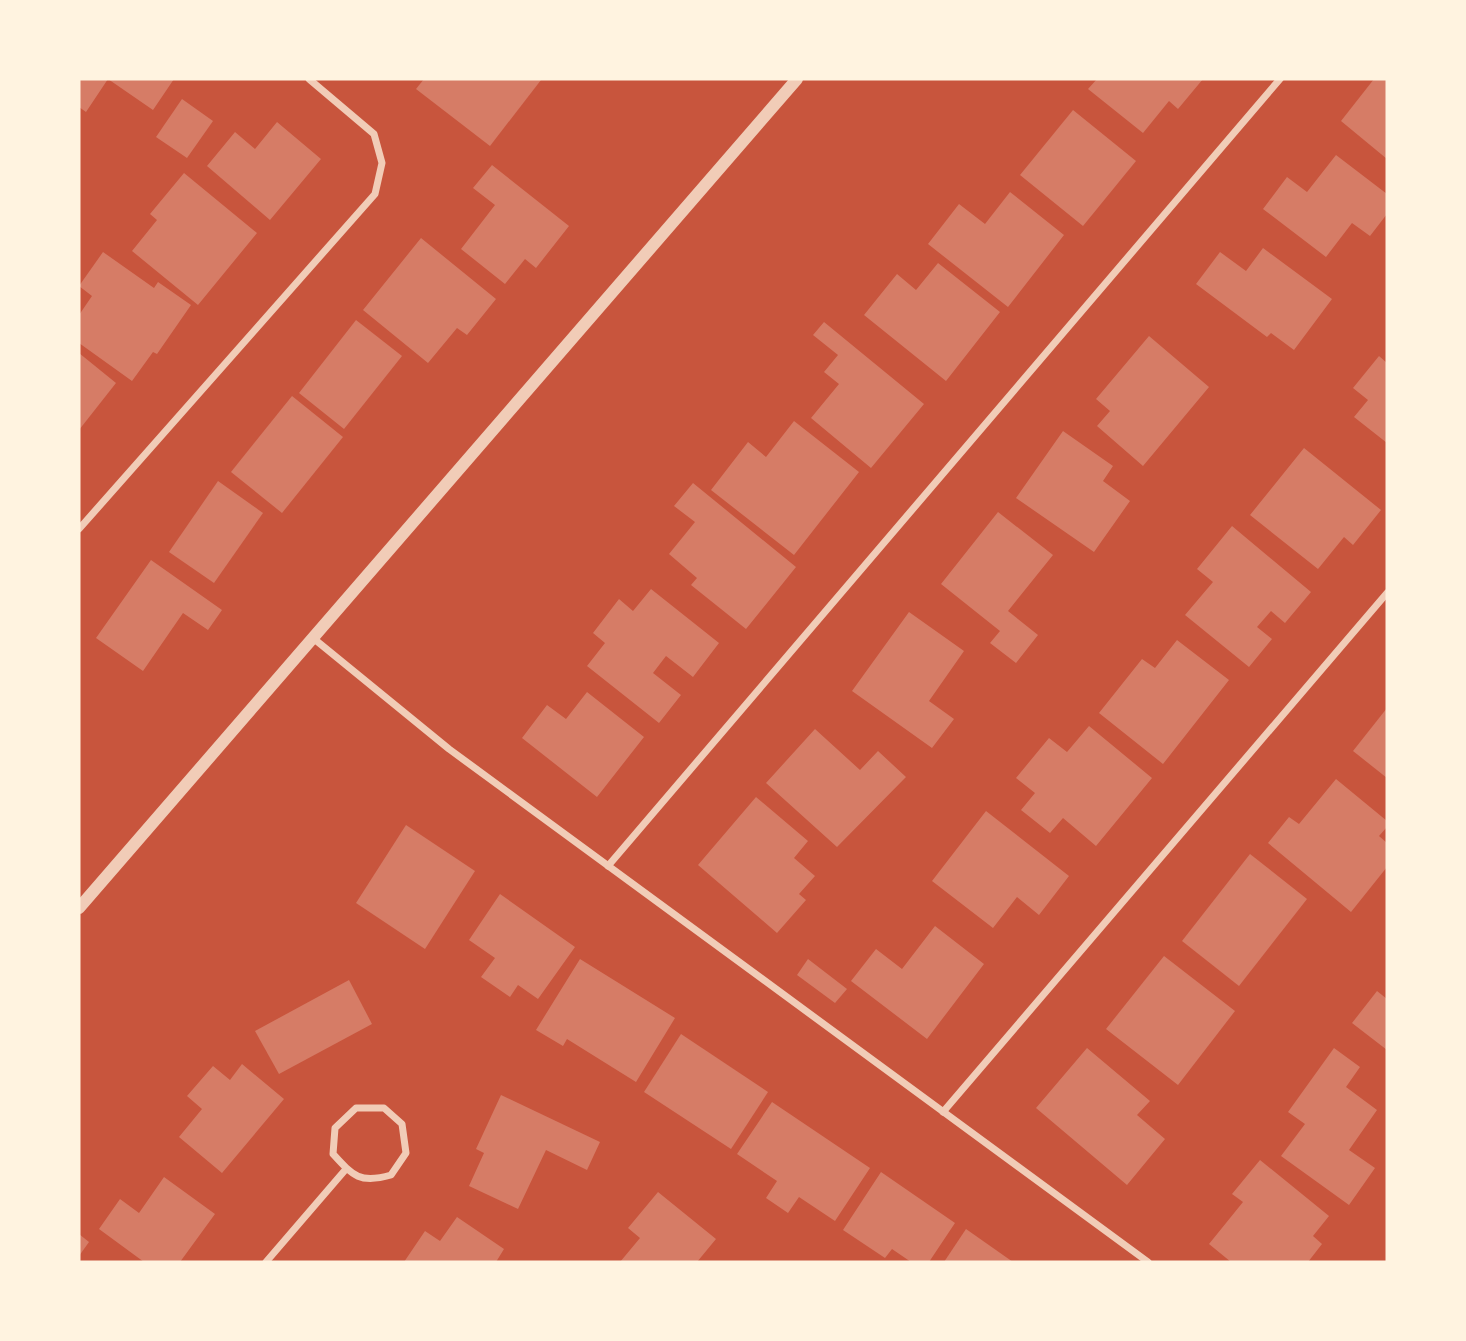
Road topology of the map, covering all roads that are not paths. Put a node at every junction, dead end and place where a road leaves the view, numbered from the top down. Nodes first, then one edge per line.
1 (309, 79) edge
2 (797, 79) edge
3 (1280, 79) edge
4 (79, 529) edge
5 (1387, 593) edge
6 (313, 638) junction
7 (608, 866) junction
8 (79, 908) edge
9 (943, 1112) junction
10 (346, 1168) junction
11 (266, 1262) edge
12 (1148, 1262) edge

1 - 4 street
2 - 6 street
3 - 7 street
5 - 9 street
6 - 7 street
6 - 8 street
7 - 9 street
9 - 12 street
10 - 10 street
10 - 11 street

